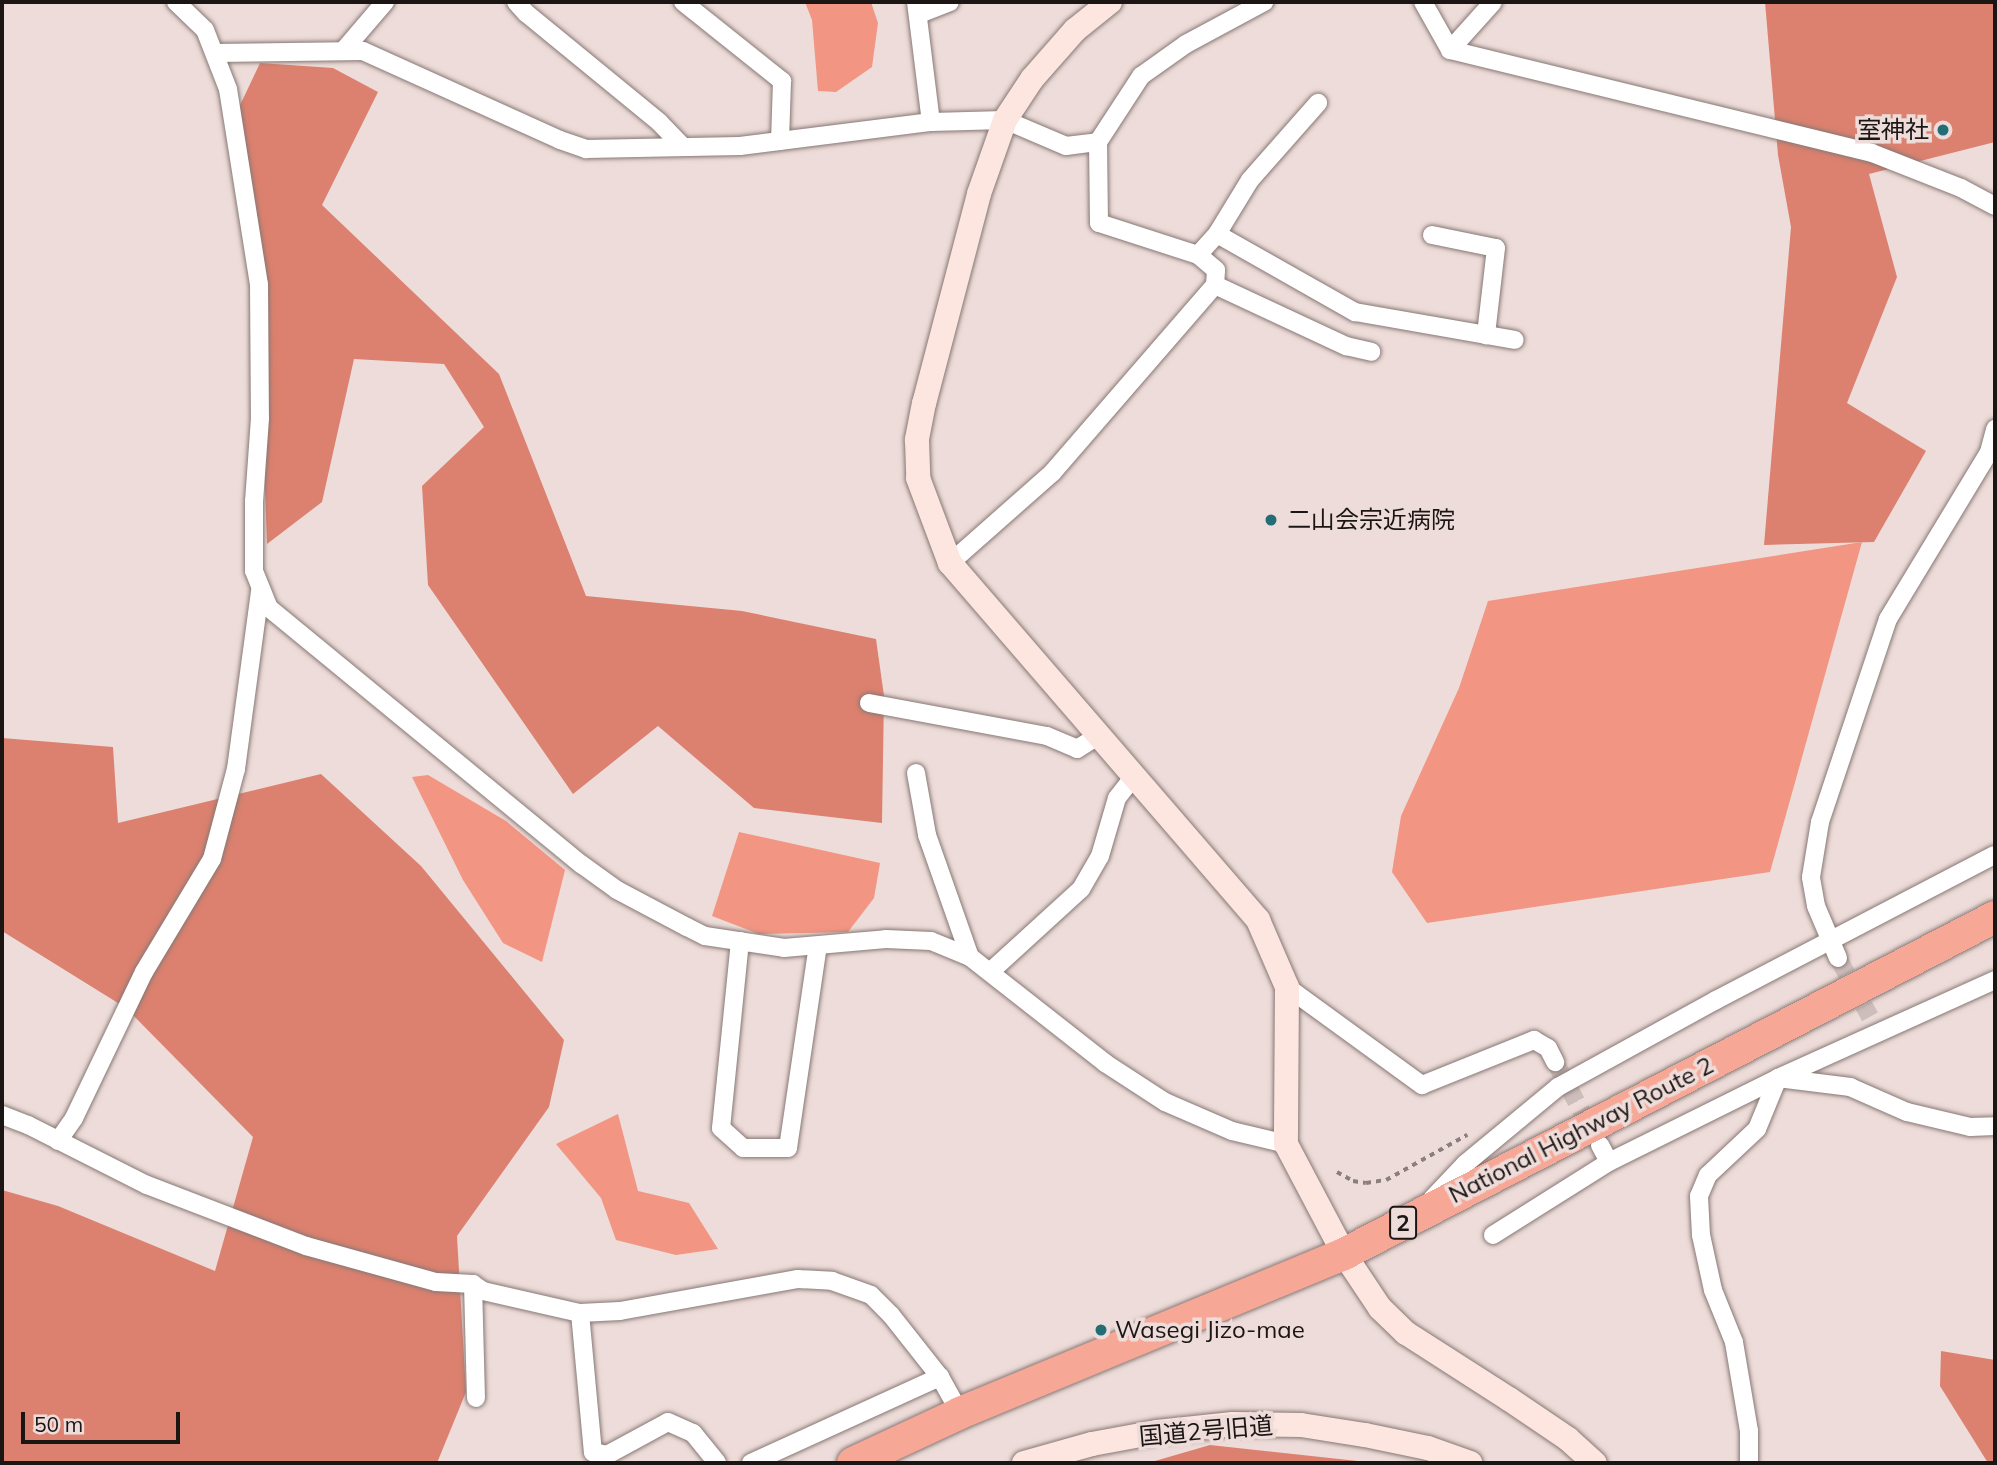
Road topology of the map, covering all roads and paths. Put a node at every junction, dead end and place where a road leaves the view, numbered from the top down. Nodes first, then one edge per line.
1 (176, 2) edge
2 (385, 2) edge
3 (683, 2) edge
4 (950, 2) edge
5 (1110, 2) edge
6 (1264, 2) edge
7 (1423, 2) edge
8 (1493, 2) edge
9 (526, 6) edge
10 (917, 8) edge
11 (1450, 50) junction
12 (343, 51) junction
13 (216, 53) junction
14 (1318, 103) dead end
15 (1005, 120) junction
16 (931, 122) junction
17 (780, 141) junction
18 (1098, 142) junction
19 (681, 145) junction
20 (1995, 206) edge
21 (1217, 234) junction
22 (1432, 234) dead end
23 (1198, 255) junction
24 (1215, 285) junction
25 (1486, 335) junction
26 (1515, 340) dead end
27 (1370, 352) dead end
28 (1995, 429) edge
29 (950, 563) junction
30 (260, 591) junction
31 (869, 703) dead end
32 (1099, 735) junction
33 (916, 773) dead end
34 (1134, 776) junction
35 (1995, 855) edge
36 (1995, 910) edge
37 (1995, 917) edge
38 (740, 941) junction
39 (818, 946) junction
40 (1936, 947) junction
41 (1835, 950) junction
42 (970, 957) junction
43 (990, 972) junction
44 (1995, 980) edge
45 (1287, 987) junction
46 (1555, 1062) tunnel mouth
47 (1778, 1078) junction
48 (2, 1115) edge
49 (1995, 1126) edge
50 (58, 1141) junction
51 (1286, 1144) junction
52 (1600, 1145) tunnel mouth
53 (1609, 1162) junction
54 (1418, 1214) junction
55 (1493, 1235) dead end
56 (1344, 1254) junction
57 (473, 1284) junction
58 (580, 1313) junction
59 (940, 1377) junction
60 (476, 1398) dead end
61 (960, 1413) junction
62 (716, 1463) edge
63 (751, 1463) edge
64 (853, 1463) edge
65 (1024, 1463) edge
66 (1469, 1463) edge
67 (1595, 1463) edge
68 (1749, 1463) edge

1 - 13 street
2 - 12 street
3 - 17 street
4 - 10 street
5 - 15 street
6 - 18 street
7 - 11 street
8 - 11 street
9 - 19 street
10 - 16 street
11 - 20 street
12 - 13 street
12 - 19 street
13 - 30 street
14 - 21 street
15 - 16 street
15 - 18 street
15 - 29 street
16 - 17 street
17 - 19 street
18 - 23 street
21 - 23 street
21 - 25 street
22 - 25 street
23 - 24 street
24 - 27 street
24 - 29 street
25 - 26 street
28 - 41 street
29 - 32 street
30 - 38 street
30 - 50 street
31 - 32 street
32 - 34 street
33 - 42 street
34 - 43 street
34 - 45 street
35 - 41 street
36 - 40 highway
37 - 40 highway, National Highway Route 2 / 2
38 - 39 street
38 - 39 street
39 - 42 street
40 - 54 highway, National Highway Route 2 / 2
41 - 54 street
42 - 43 street
43 - 51 street
44 - 47 street
45 - 46 street
45 - 51 street
47 - 49 street
47 - 53 street
47 - 68 street
48 - 50 street
50 - 57 street
51 - 56 street
52 - 53 street
53 - 55 street
54 - 56 highway, National Highway Route 2 / 2
56 - 61 highway, National Highway Route 2 / 2
56 - 67 street
57 - 58 street
57 - 60 street
58 - 59 street
58 - 62 street
59 - 61 street
59 - 63 street
61 - 64 highway, National Highway Route 2 / 2
65 - 66 street, 国道2号旧道

